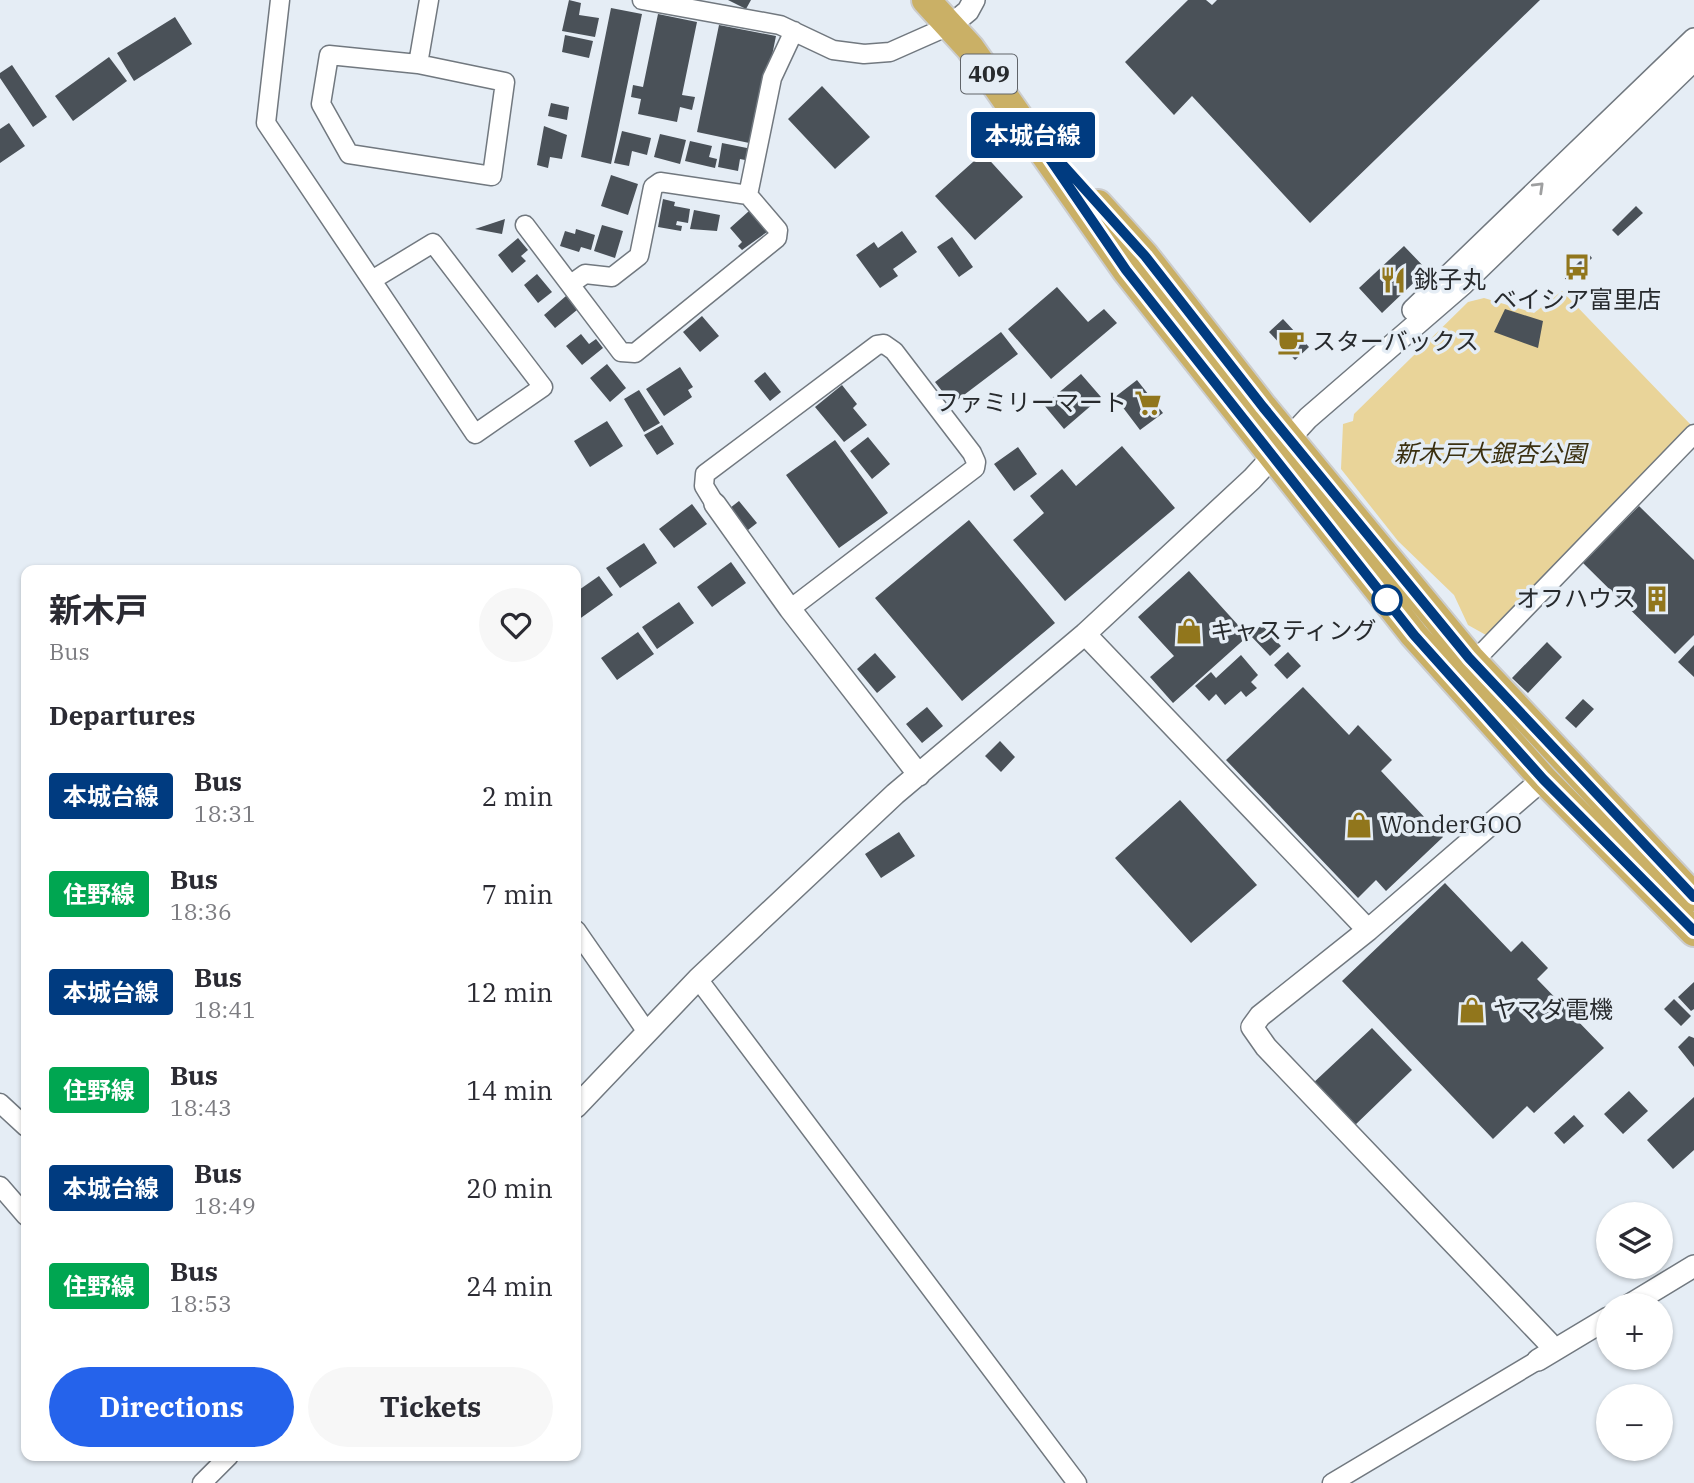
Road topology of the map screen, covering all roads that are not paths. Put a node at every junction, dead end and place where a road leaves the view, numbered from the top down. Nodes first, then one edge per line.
1 (280, 0) edge
2 (429, 0) edge
3 (642, 0) edge
4 (926, 0) edge
5 (974, 0) edge
6 (951, 24) junction
7 (794, 31) junction
8 (1694, 39) edge
9 (1694, 60) edge
10 (418, 64) junction
11 (748, 195) junction
12 (525, 225) dead end
13 (372, 280) junction
14 (570, 285) junction
15 (1391, 343) junction
16 (1694, 434) edge
17 (1282, 449) junction
18 (715, 503) joint
19 (790, 609) junction
20 (1085, 634) junction
21 (1469, 658) junction
22 (919, 775) junction
23 (1543, 779) junction
24 (1694, 897) edge
25 (1368, 930) junction
26 (1694, 932) edge
27 (581, 937) edge
28 (698, 979) junction
29 (647, 1032) junction
30 (581, 1102) edge
31 (0, 1103) edge
32 (21, 1122) edge
33 (0, 1186) edge
34 (21, 1210) edge
35 (1694, 1266) edge
36 (1649, 1293) edge
37 (1596, 1325) edge
38 (1545, 1355) junction
39 (224, 1461) edge
40 (202, 1483) edge
41 (1077, 1483) edge
42 (1332, 1483) edge

1 - 13 street
2 - 10 street
3 - 7 street
4 - 6 highway, 409
5 - 6 street
6 - 7 street
6 - 17 highway, 409
7 - 11 street
15 -> 8 street
9 - 15 street
10 - 10 street
11 - 14 street
11 - 14 street
12 - 14 street
13 - 13 street
15 - 17 street
16 - 21 street
17 - 20 street
17 - 21 highway, 409
17 - 23 highway, 409
18 - 19 street
18 - 19 street
19 - 22 street
20 - 22 street
20 - 25 street
21 - 24 highway, 409
22 - 28 street
23 - 25 street
23 - 26 highway, 409
25 - 38 street
27 - 29 street
28 - 29 street
28 - 41 street
29 - 30 street
31 - 32 street
33 - 34 street
35 - 36 street
37 - 38 street
38 - 42 street
39 - 40 street

